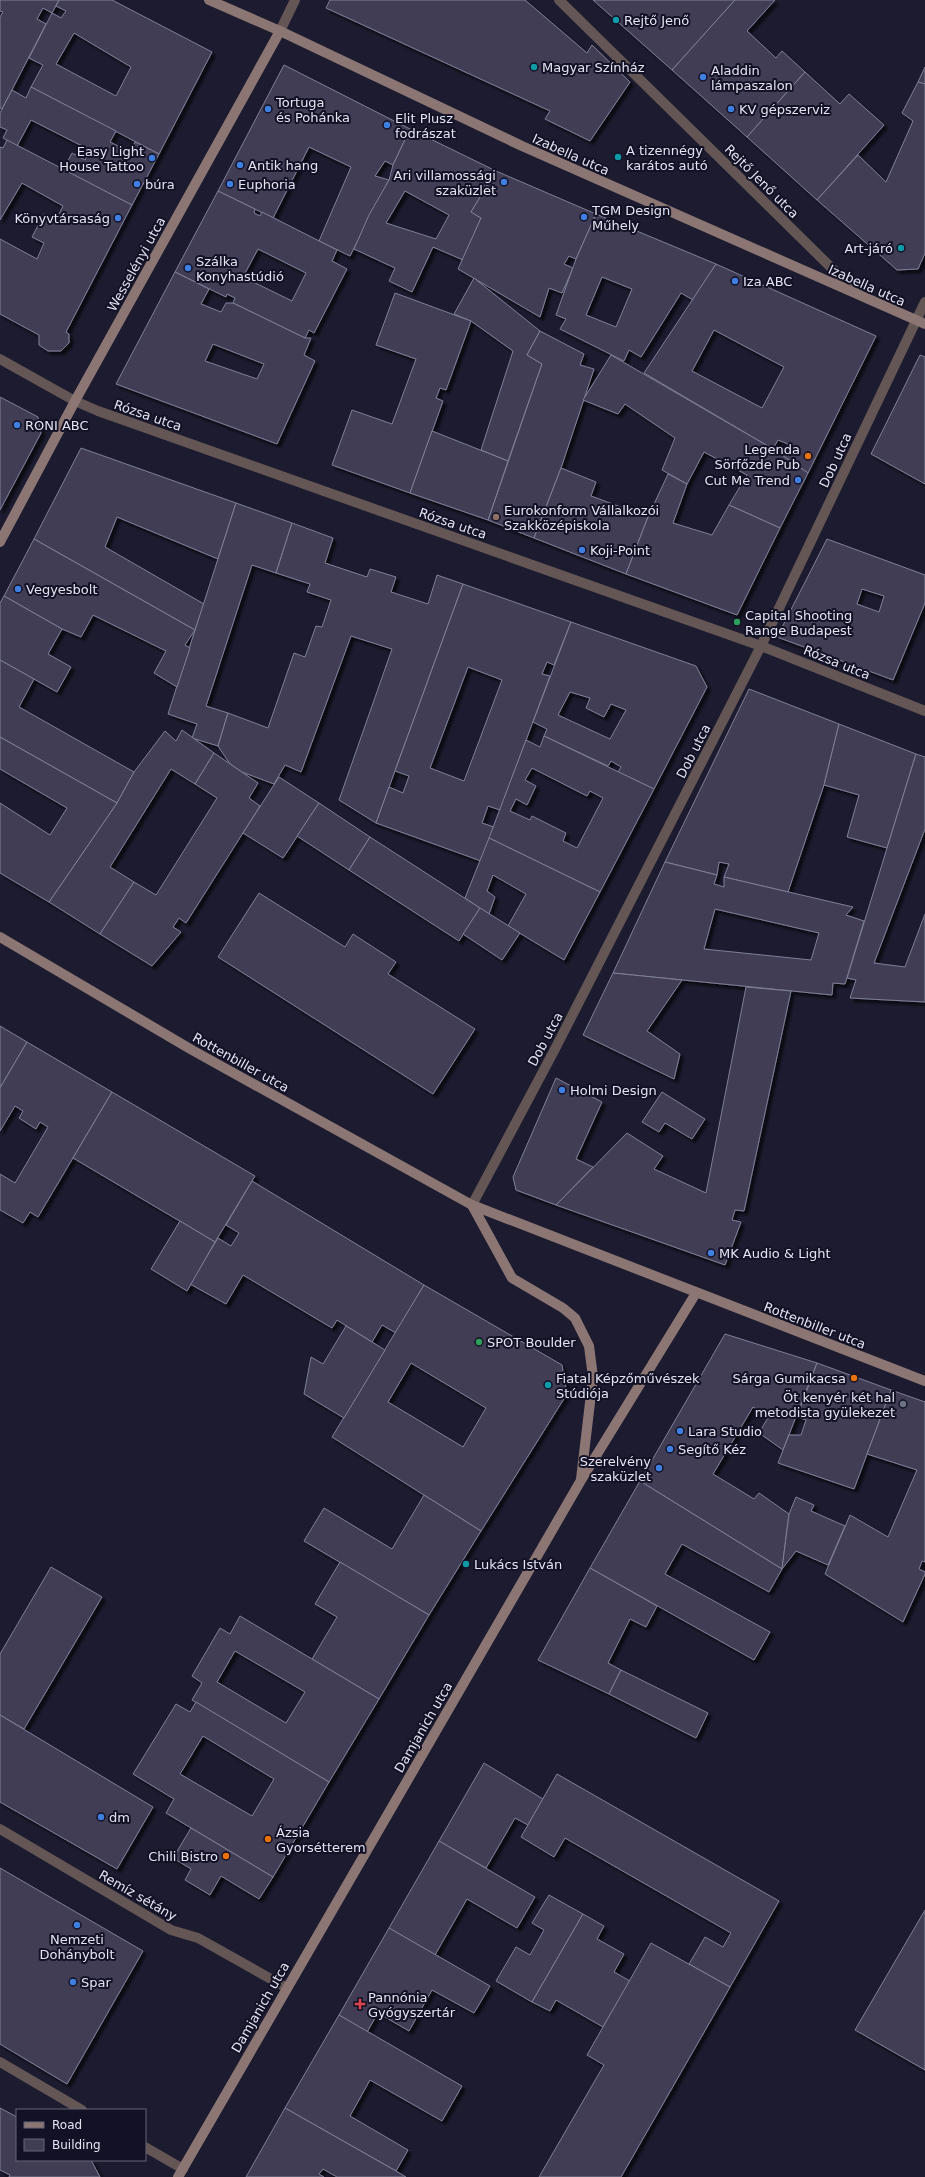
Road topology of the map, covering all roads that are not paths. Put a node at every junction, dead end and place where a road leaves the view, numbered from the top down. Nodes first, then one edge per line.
1 (209, 0) edge
2 (295, 0) edge
3 (559, 0) edge
4 (280, 31) junction
5 (860, 297) junction
6 (925, 302) edge
7 (921, 323) edge
8 (0, 359) edge
9 (75, 401) junction
10 (0, 542) edge
11 (761, 646) junction
12 (925, 711) edge
13 (0, 937) edge
14 (472, 1204) junction
15 (696, 1293) junction
16 (925, 1381) edge
17 (580, 1482) junction
18 (0, 1829) edge
19 (286, 1988) junction
20 (0, 2062) edge
21 (80, 2109) edge
22 (146, 2148) edge
23 (181, 2173) edge

1 - 4 street, Izabella utca
2 - 4 street, Wesselényi utca
3 - 5 street, Rejtő Jenő utca
4 - 5 street, Izabella utca
4 - 9 street, Wesselényi utca
5 - 7 street, Izabella utca
6 - 7 street, Dob utca
7 - 11 street, Dob utca
8 - 9 street, Rózsa utca
9 - 10 street, Wesselényi utca
9 - 11 street, Rózsa utca
11 - 12 street, Rózsa utca
11 - 14 street, Dob utca
13 - 14 street, Rottenbiller utca
14 - 15 street, Rottenbiller utca
14 - 17 street
15 - 16 street, Rottenbiller utca
15 - 17 street, Damjanich utca
17 - 19 street, Damjanich utca
18 - 19 street, Remíz sétány
19 - 23 street, Damjanich utca
20 - 21 street
22 - 23 street

